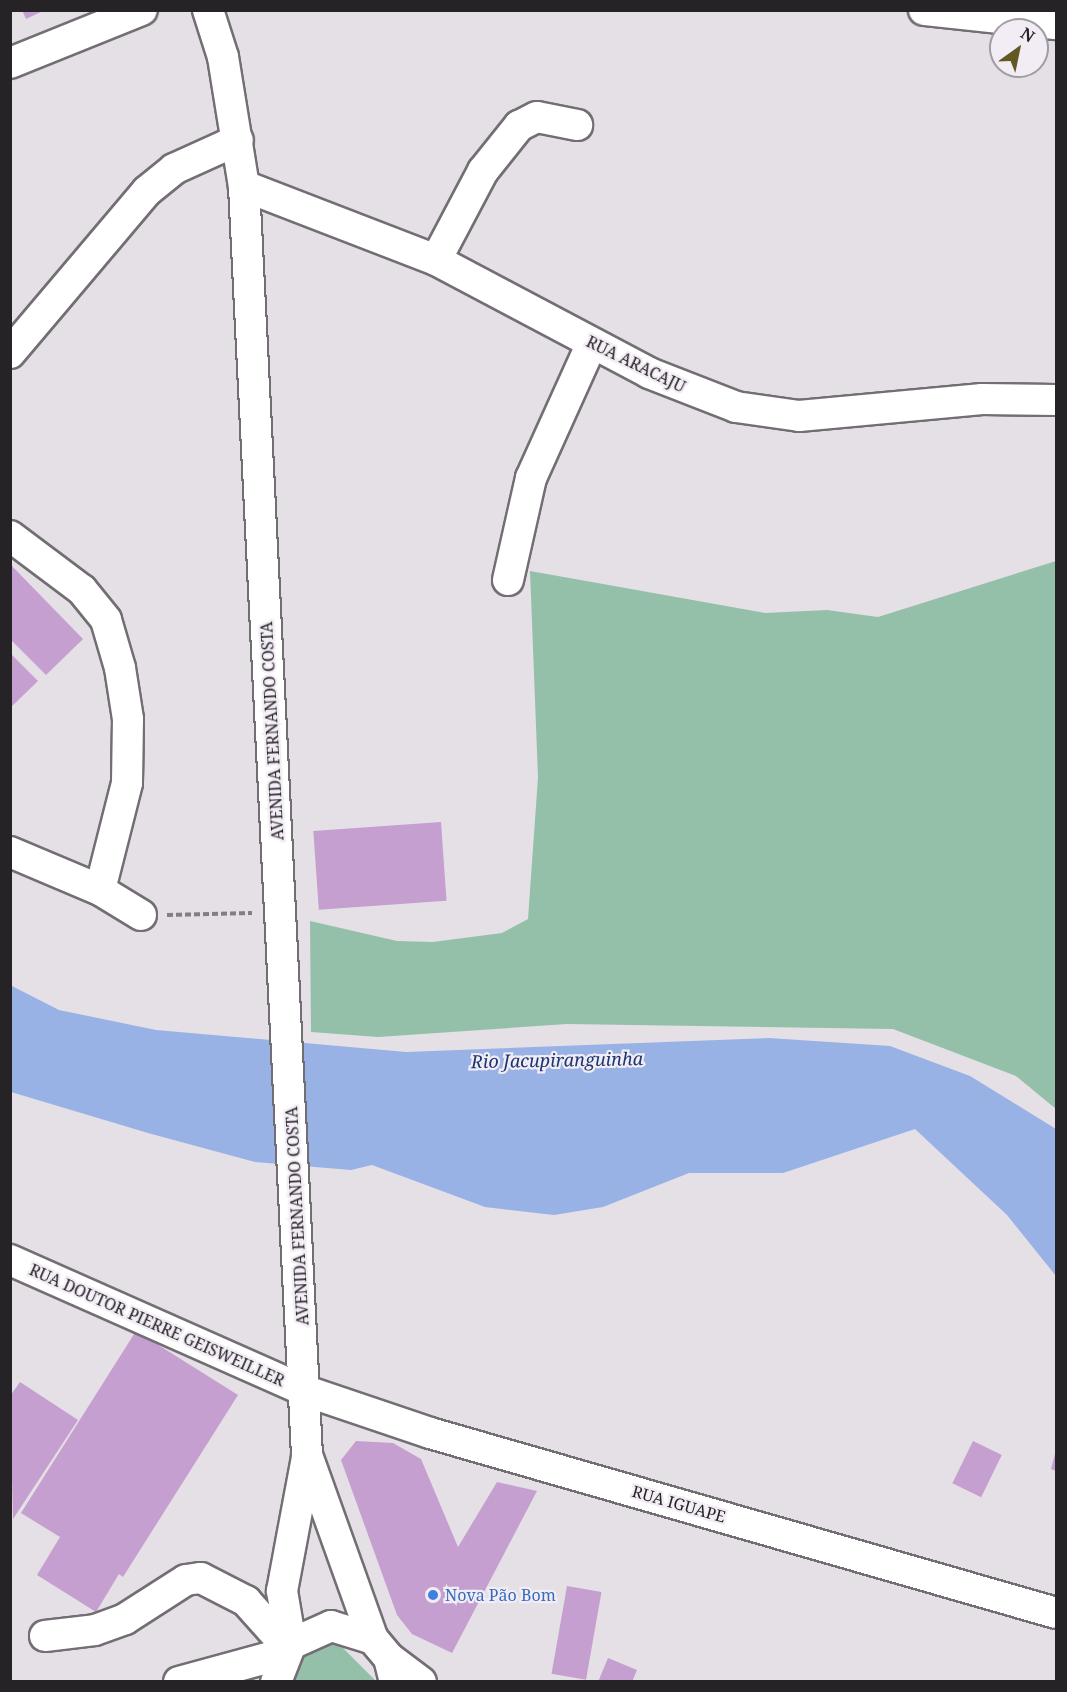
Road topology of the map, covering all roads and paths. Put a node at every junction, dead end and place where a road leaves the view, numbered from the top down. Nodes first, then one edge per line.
1 (142, 10) edge
2 (208, 10) edge
3 (924, 10) edge
4 (1056, 24) edge
5 (10, 63) edge
6 (577, 125) dead end
7 (238, 140) junction
8 (244, 186) junction
9 (436, 260) junction
10 (592, 343) junction
11 (10, 353) edge
12 (1056, 400) edge
13 (10, 536) edge
14 (508, 580) dead end
15 (10, 852) edge
16 (100, 890) junction
17 (141, 915) joint
18 (281, 918) junction
19 (10, 1260) edge
20 (303, 1390) junction
21 (308, 1455) junction
22 (1056, 1613) edge
23 (45, 1636) dead end
24 (288, 1648) junction
25 (385, 1660) edge
26 (179, 1682) edge
27 (276, 1682) edge
28 (421, 1682) edge

1 - 5 street
2 - 7 street, AVENIDA FERNANDO COSTA
3 - 4 street
6 - 9 street
7 - 8 street, AVENIDA FERNANDO COSTA
7 - 11 street
8 - 9 street, RUA ARACAJU
8 - 18 street, AVENIDA FERNANDO COSTA
9 - 10 street, RUA ARACAJU
10 - 12 street, RUA ARACAJU
10 - 14 street
13 - 16 street
15 - 16 street
16 - 17 street
17 - 18 path
18 - 20 street, AVENIDA FERNANDO COSTA
19 - 20 street, RUA DOUTOR PIERRE GEISWEILLER
20 - 21 street, AVENIDA FERNANDO COSTA
20 - 22 street, RUA IGUAPE
21 - 24 street, AVENIDA FERNANDO COSTA
21 - 25 street, AVENIDA FERNANDO COSTA
23 - 24 street
24 - 25 street
24 - 26 street
24 - 27 street
25 - 28 street

